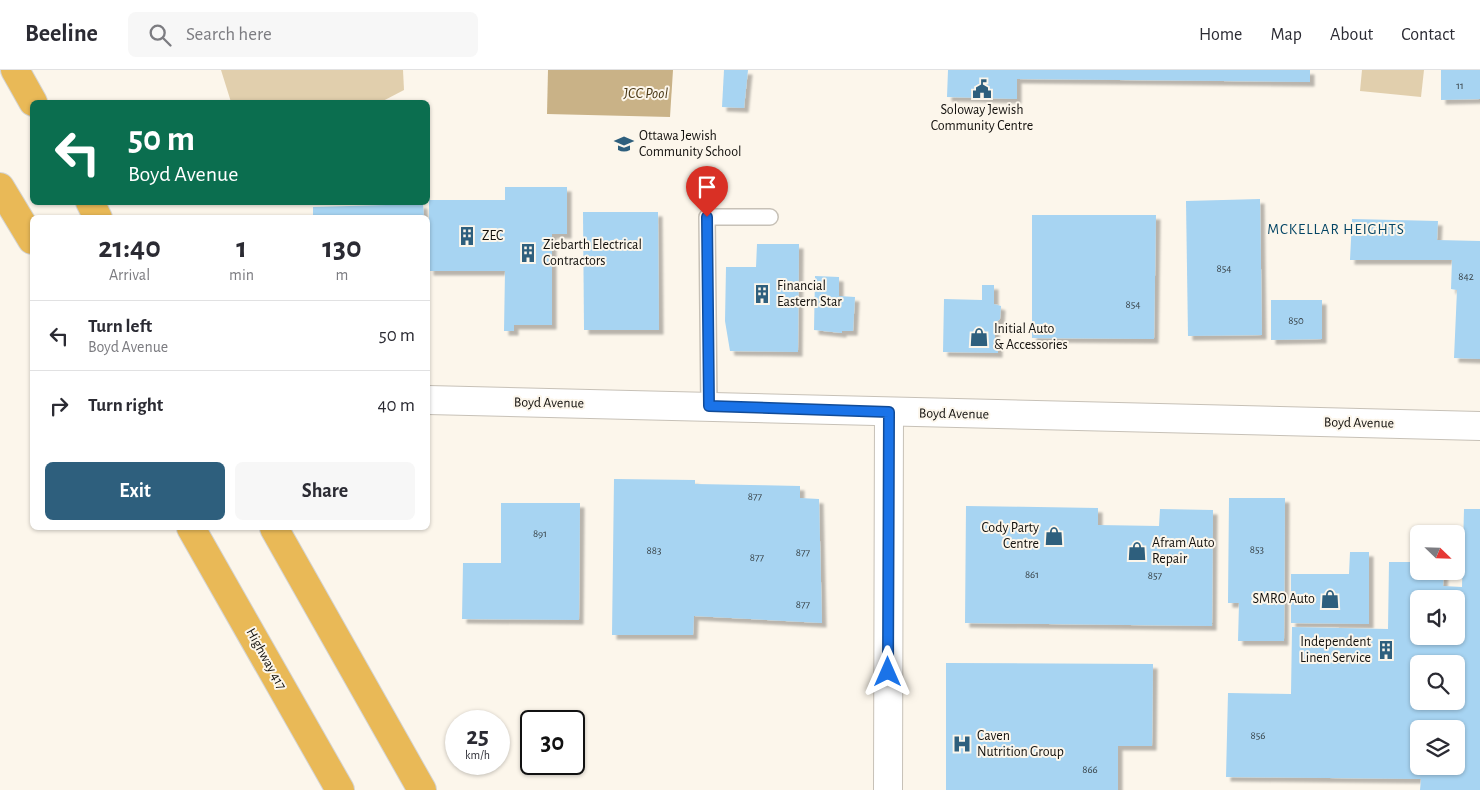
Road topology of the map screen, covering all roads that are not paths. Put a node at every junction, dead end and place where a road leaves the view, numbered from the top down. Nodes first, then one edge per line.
1 (15, 70) edge
2 (32, 100) edge
3 (0, 187) edge
4 (770, 217) dead end
5 (30, 237) edge
6 (430, 400) edge
7 (709, 406) junction
8 (889, 412) junction
9 (1480, 426) edge
10 (192, 530) edge
11 (275, 530) edge
12 (340, 790) edge
13 (422, 790) edge
14 (888, 790) edge

1 - 2 highway
3 - 5 highway
4 - 7 lane
6 - 7 street, Boyd Avenue
7 - 8 street, Boyd Avenue
8 - 9 street, Boyd Avenue
8 - 14 street
10 - 12 highway, Highway 417
11 - 13 highway

